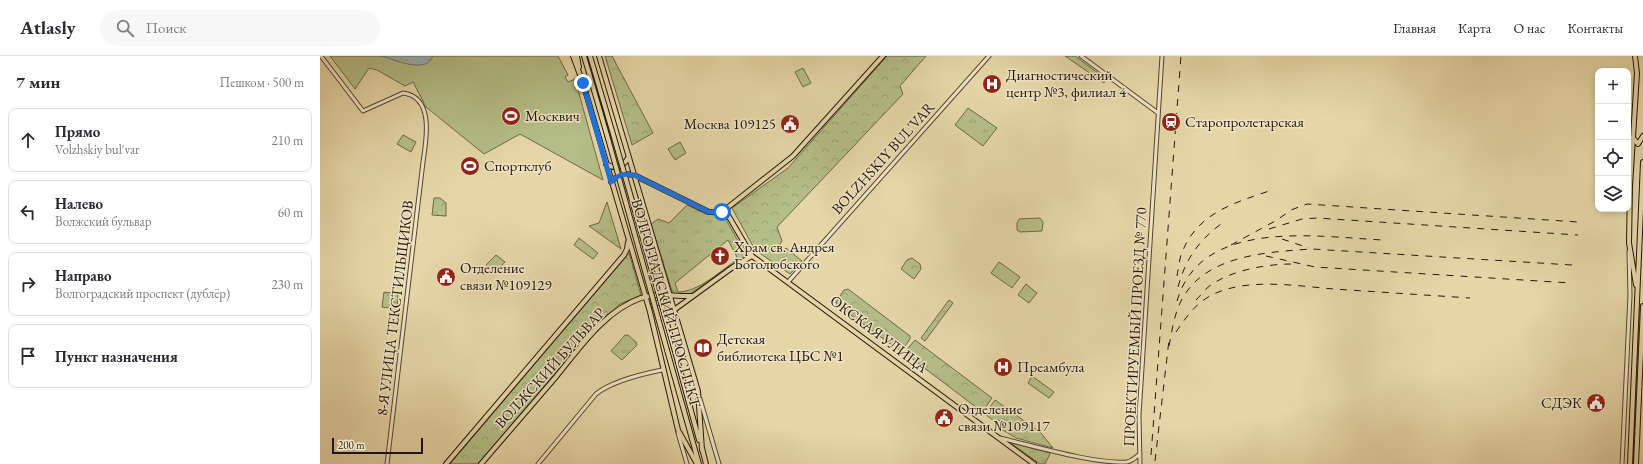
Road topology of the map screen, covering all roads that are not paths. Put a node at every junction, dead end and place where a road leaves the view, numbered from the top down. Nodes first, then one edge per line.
1 (321, 56) edge
2 (573, 56) edge
3 (577, 56) edge
4 (583, 56) edge
5 (590, 56) edge
6 (599, 56) edge
7 (883, 56) edge
8 (989, 56) edge
9 (1081, 56) edge
10 (1162, 56) edge
11 (1635, 56) edge
12 (583, 83) junction
13 (1158, 113) junction
14 (1643, 136) edge
15 (1634, 138) junction
16 (1640, 144) junction
17 (1632, 157) junction
18 (629, 158) junction
19 (1643, 162) edge
20 (606, 164) junction
21 (634, 175) junction
22 (611, 182) junction
23 (725, 210) junction
24 (628, 237) junction
25 (1628, 243) junction
26 (752, 256) junction
27 (788, 282) junction
28 (1637, 293) junction
29 (670, 295) junction
30 (645, 296) junction
31 (692, 296) junction
32 (1643, 306) edge
33 (673, 308) junction
34 (650, 311) junction
35 (662, 370) junction
36 (698, 391) junction
37 (678, 430) junction
38 (998, 438) junction
39 (702, 450) junction
40 (1140, 454) junction
41 (387, 464) edge
42 (446, 464) edge
43 (481, 464) edge
44 (538, 464) edge
45 (687, 464) edge
46 (698, 464) edge
47 (706, 464) edge
48 (719, 464) edge
49 (1034, 464) edge
50 (1140, 464) edge
51 (1622, 464) edge
52 (1630, 464) edge
53 (1636, 464) edge

1 - 41 street, 8-Я УЛИЦА ТЕКСТИЛЬЩИКОВ
2 - 12 main road
3 - 12 main road
4 - 46 main road, ВОЛГОГРАДСКИЙ ПРОСПЕКТ, bridge
5 - 39 main road, ВОЛГОГРАДСКИЙ ПРОСПЕКТ, bridge
6 - 18 main road
7 - 23 main road
8 - 27 street
9 - 13 street
10 - 13 street, ПРОЕКТИРУЕМЫЙ ПРОЕЗД № 770
11 - 15 main road
12 - 20 main road
13 - 40 street, ПРОЕКТИРУЕМЫЙ ПРОЕЗД № 770
14 - 16 main road
15 - 16 main road
15 - 17 main road
16 - 17 main road
17 - 25 main road
18 - 20 main road
18 - 21 main road
19 - 28 main road
20 - 22 main road
21 - 22 main road
21 - 23 main road
21 - 29 main road
22 - 24 main road
23 - 26 main road, ОКСКАЯ УЛИЦА
24 - 30 main road
24 - 42 main road, ВОЛЖСКИЙ БУЛЬВАР
25 - 28 main road
25 - 51 street
26 - 27 main road, ОКСКАЯ УЛИЦА
26 - 31 main road
27 - 38 main road, ОКСКАЯ УЛИЦА
28 - 52 main road
29 - 30 main road, ВОЛЖСКИЙ БУЛЬВАР
29 - 31 main road, ВОЛЖСКИЙ БУЛЬВАР
29 - 33 main road
30 - 34 main road
30 - 43 main road, ВОЛЖСКИЙ БУЛЬВАР
31 - 33 main road
32 - 53 main road
33 - 34 main road
33 - 36 main road
34 - 35 main road
35 - 37 main road
35 - 44 street
36 - 39 main road
36 - 48 street
37 - 45 street
37 - 46 main road
38 - 40 street, ПРОЕКТИРУЕМЫЙ ПРОЕЗД № 770
38 - 49 main road, ОКСКАЯ УЛИЦА
39 - 47 main road, ВОЛГОГРАДСКИЙ ПРОСПЕКТ
40 - 50 street

